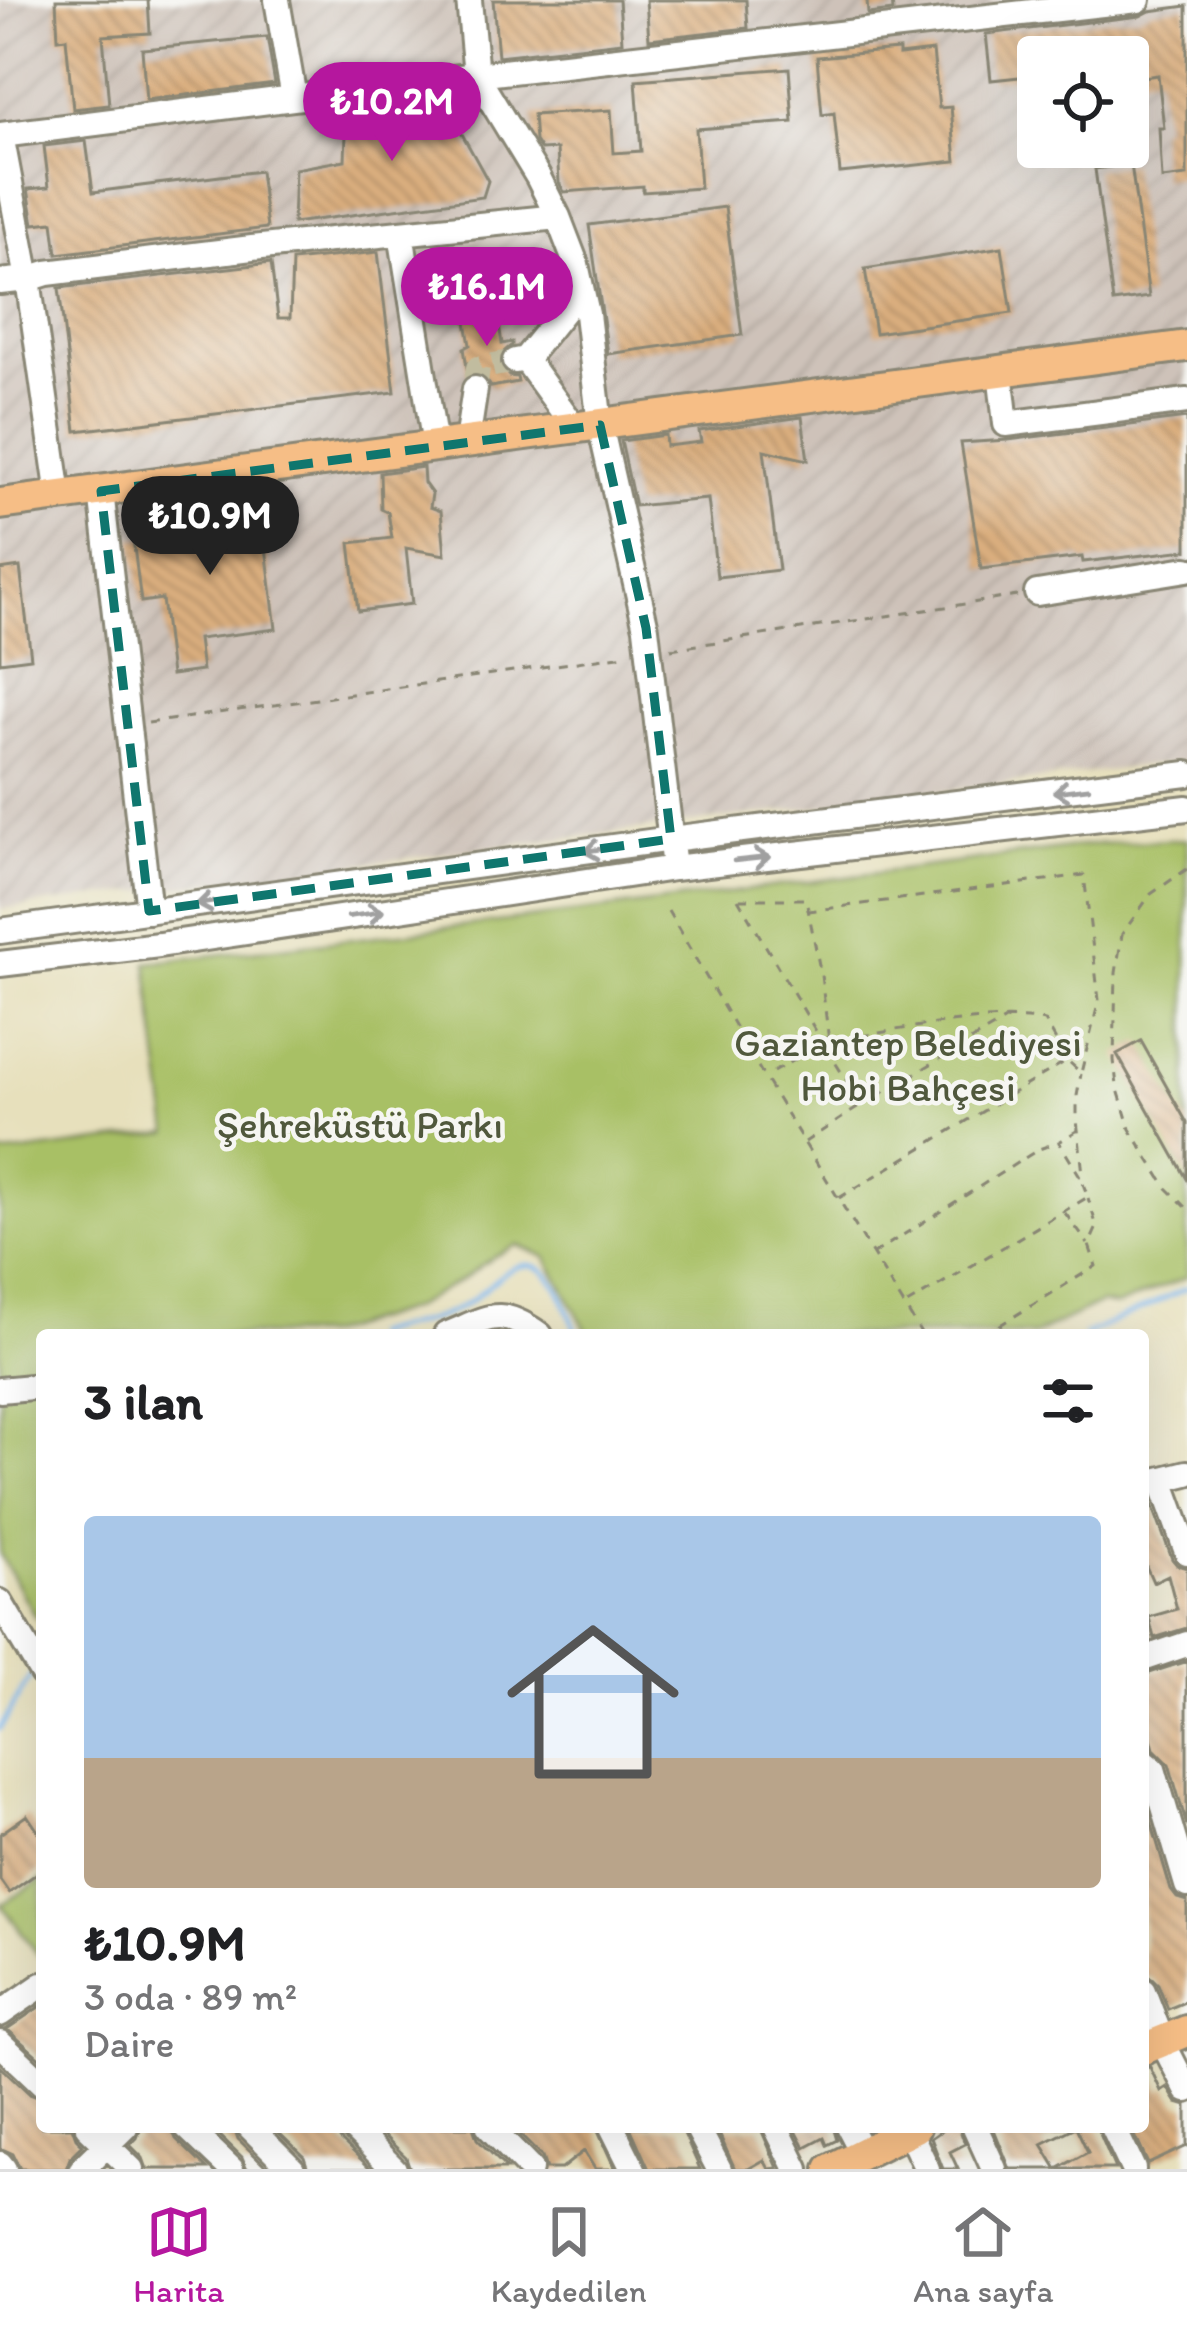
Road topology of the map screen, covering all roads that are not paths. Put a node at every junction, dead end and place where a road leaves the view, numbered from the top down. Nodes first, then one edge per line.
1 (277, 0) edge
2 (469, 0) edge
3 (1138, 0) edge
4 (476, 74) junction
5 (294, 98) junction
6 (0, 135) edge
7 (558, 217) junction
8 (401, 233) junction
9 (28, 279) junction
10 (0, 282) edge
11 (581, 289) junction
12 (1187, 346) edge
13 (1000, 371) junction
14 (475, 389) dead end
15 (1187, 401) edge
16 (587, 426) junction
17 (467, 442) junction
18 (435, 446) junction
19 (101, 491) junction
20 (59, 496) junction
21 (0, 504) edge
22 (1187, 569) edge
23 (1037, 593) road end
24 (1187, 775) edge
25 (1187, 808) edge
26 (671, 839) junction
27 (674, 868) junction
28 (149, 911) junction
29 (0, 932) edge
30 (0, 964) edge
31 (499, 1325) edge
32 (530, 1329) edge
33 (36, 1387) edge
34 (0, 1390) edge
35 (1187, 1473) edge
36 (1152, 1482) edge
37 (1187, 1552) edge
38 (2, 1609) edge
39 (1187, 1644) edge
40 (1149, 1657) edge
41 (36, 1662) edge
42 (1149, 1766) edge
43 (1187, 1885) edge
44 (36, 1989) edge
45 (1149, 2005) edge
46 (0, 2014) edge
47 (1164, 2041) edge
48 (0, 2043) edge
49 (36, 2078) edge
50 (1187, 2090) edge
51 (193, 2133) edge
52 (256, 2133) edge
53 (358, 2133) edge
54 (495, 2133) edge
55 (615, 2133) edge
56 (700, 2133) edge
57 (779, 2133) edge
58 (901, 2133) edge
59 (914, 2133) edge
60 (978, 2133) edge
61 (1116, 2133) edge
62 (116, 2136) edge
63 (851, 2155) edge
64 (82, 2169) edge
65 (131, 2169) edge
66 (231, 2169) edge
67 (292, 2169) edge
68 (394, 2169) edge
69 (530, 2169) edge
70 (633, 2169) edge
71 (719, 2169) edge
72 (797, 2169) edge
73 (927, 2169) edge
74 (994, 2169) edge
75 (1133, 2169) edge

1 - 5 street
2 - 4 street
3 - 4 street
4 - 5 street
4 - 7 street
5 - 6 street
6 - 9 street
7 - 8 street
7 - 11 street
8 - 9 street
8 - 18 street
9 - 10 street
9 - 20 street
11 - 16 street
11 - 16 street
12 - 13 main road
13 - 15 street
13 - 16 main road
14 - 17 street
16 - 17 main road
16 - 26 street
17 - 18 main road
18 - 19 main road
19 - 20 main road
19 - 28 street
20 - 21 main road
22 - 23 street
24 -> 26 street
27 -> 25 street
26 - 27 street
26 -> 28 street
30 -> 27 street
28 - 29 street
31 - 32 street
33 - 34 street
35 - 36 street
36 - 37 street
38 - 41 street
39 - 40 street
42 - 43 street
44 - 46 street
45 - 47 street
47 - 50 street
48 - 49 street
51 - 66 street
52 - 67 street
53 - 68 street
54 - 69 street
55 - 70 street
56 - 71 street
57 - 72 street
58 - 63 main road
59 - 73 street
60 - 74 street
61 - 75 street
62 - 64 street
62 - 65 street

